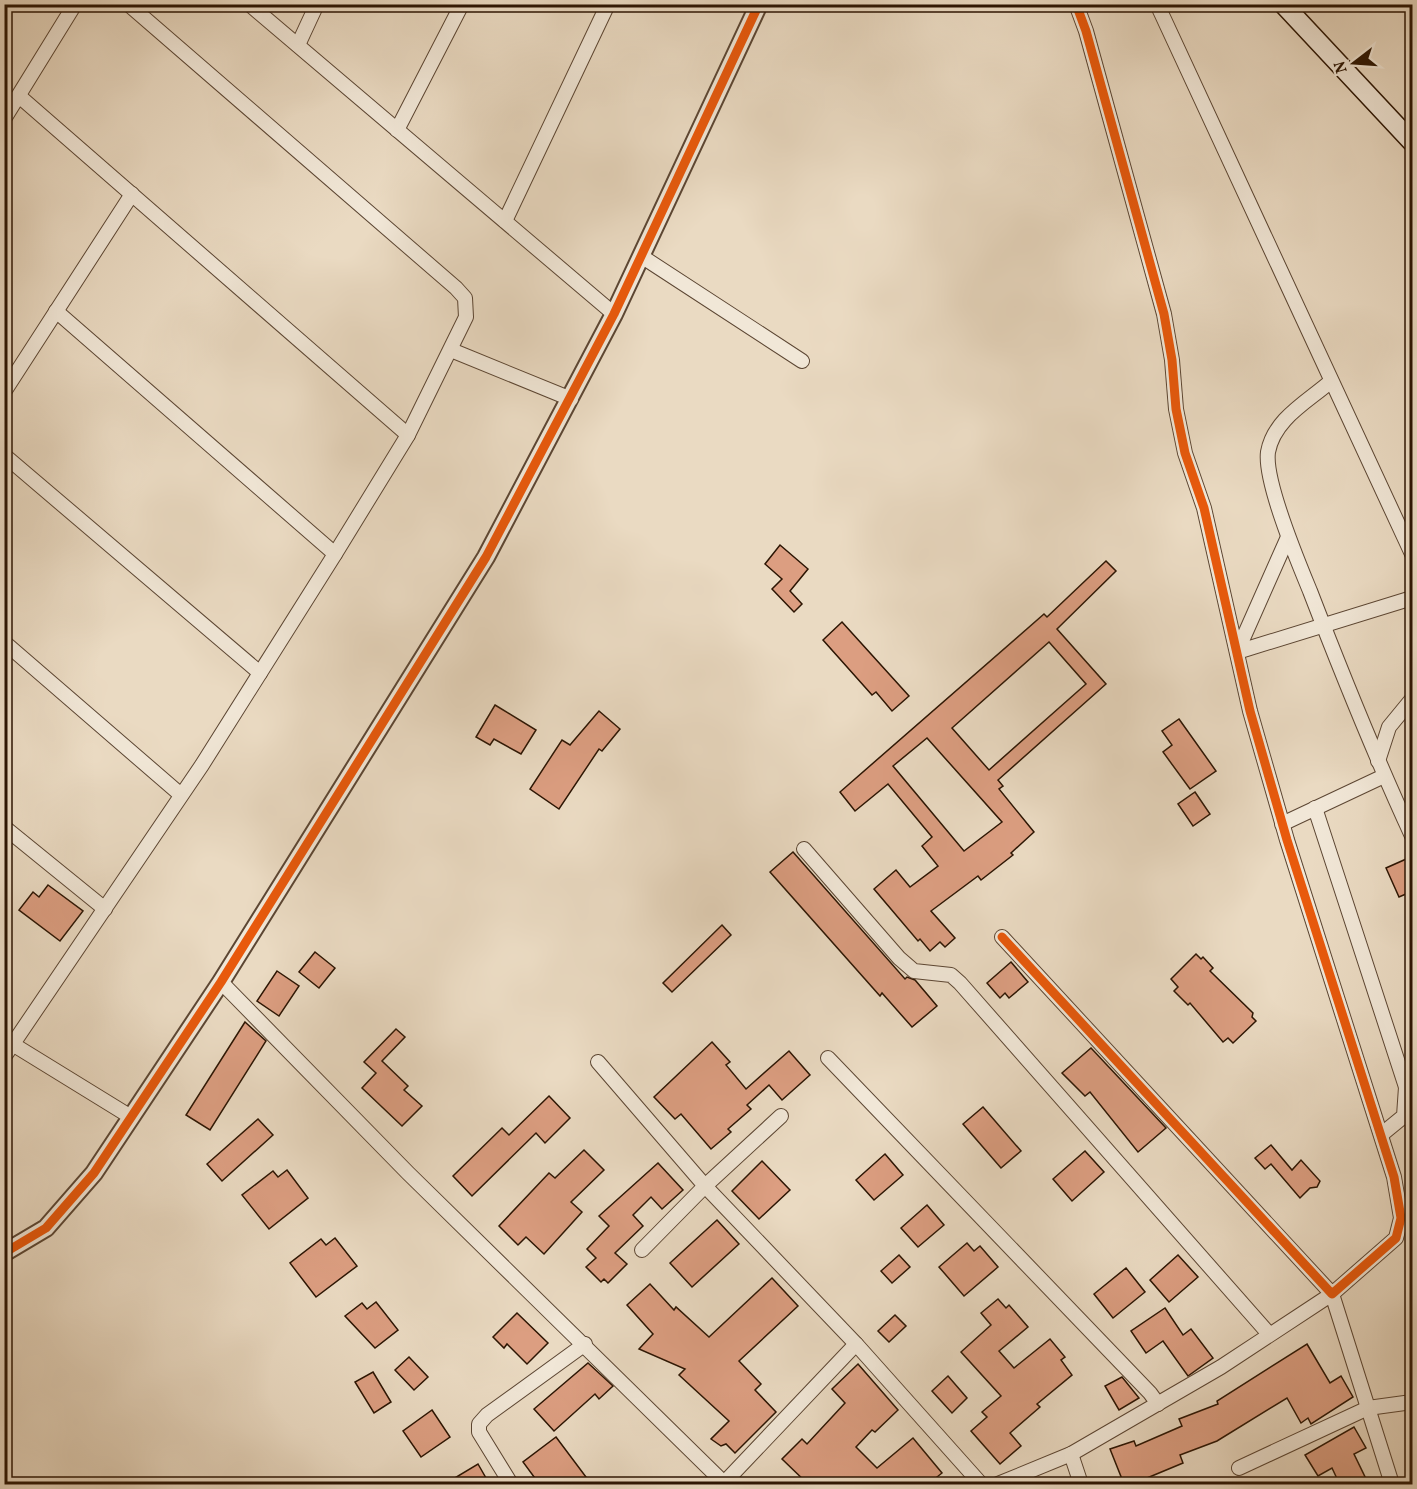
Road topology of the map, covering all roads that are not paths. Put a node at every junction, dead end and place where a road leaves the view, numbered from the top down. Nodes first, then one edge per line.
1 (75, 4) edge
2 (128, 4) edge
3 (249, 4) edge
4 (317, 4) edge
5 (462, 4) edge
6 (608, 4) edge
7 (759, 4) edge
8 (1076, 4) edge
9 (1157, 4) edge
10 (1283, 4) edge
11 (298, 45) junction
12 (18, 96) junction
13 (4, 118) edge
14 (397, 130) junction
15 (1413, 142) edge
16 (132, 194) junction
17 (505, 221) junction
18 (641, 256) junction
19 (56, 311) junction
20 (614, 314) junction
21 (451, 350) junction
22 (802, 361) dead end
23 (1330, 382) junction
24 (4, 392) edge
25 (571, 399) junction
26 (408, 435) junction
27 (4, 455) edge
28 (1288, 537) junction
29 (334, 554) junction
30 (1413, 554) edge
31 (1413, 598) edge
32 (1323, 626) junction
33 (4, 642) edge
34 (1237, 652) junction
35 (260, 673) junction
36 (1413, 699) edge
37 (1377, 761) junction
38 (1384, 776) junction
39 (181, 795) junction
40 (1315, 808) junction
41 (1282, 824) junction
42 (4, 827) edge
43 (1413, 836) edge
44 (804, 849) dead end
45 (105, 909) junction
46 (1002, 937) dead end
47 (221, 982) junction
48 (14, 1045) junction
49 (4, 1058) edge
50 (828, 1058) dead end
51 (598, 1062) dead end
52 (1413, 1074) edge
53 (1406, 1087) junction
54 (781, 1116) dead end
55 (131, 1117) junction
56 (1382, 1134) junction
57 (705, 1186) junction
58 (642, 1250) dead end
59 (4, 1253) edge
60 (1332, 1294) junction
61 (1269, 1334) junction
62 (585, 1344) junction
63 (856, 1344) junction
64 (1413, 1402) edge
65 (1158, 1404) junction
66 (1368, 1408) junction
67 (1071, 1454) junction
68 (1239, 1468) dead end
69 (725, 1484) edge
70 (511, 1485) edge
71 (981, 1485) edge
72 (998, 1485) edge
73 (1081, 1485) edge
74 (1392, 1485) edge

1 - 12 street
2 - 21 street
3 - 11 street
4 - 11 street
5 - 14 street
6 - 17 street
7 - 18 street
8 - 34 street
9 - 23 street
10 - 15 main road
11 - 14 street
12 - 13 street
12 - 16 street
14 - 17 street
16 - 19 street
16 - 26 street
17 - 20 street
18 - 20 street
18 - 22 street
19 - 24 street
19 - 29 street
20 - 25 street
21 - 25 street
21 - 26 street
23 - 28 street
23 - 30 street
25 - 47 street
26 - 29 street
27 - 35 street
28 - 32 street
28 - 34 street
29 - 35 street
31 - 32 street
32 - 34 street
32 - 37 street
33 - 39 street
34 - 41 street
35 - 39 street
36 - 37 street
37 - 38 street
38 - 40 street
38 - 43 street
39 - 45 street
40 - 41 street
40 - 53 street
41 - 56 street
42 - 45 street
44 - 61 street
45 - 48 street
46 - 60 street
47 - 55 street
47 - 62 street
48 - 49 street
48 - 55 street
50 - 65 street
51 - 57 street
52 - 53 street
53 - 56 street
54 - 57 street
55 - 59 street
56 - 60 street
57 - 58 street
57 - 63 street
60 - 61 street
60 - 66 street
61 - 65 street
62 - 69 street
62 - 70 street
63 - 69 street
63 - 71 street
64 - 66 street
65 - 67 street
66 - 68 street
66 - 74 street
67 - 72 street
67 - 73 street

